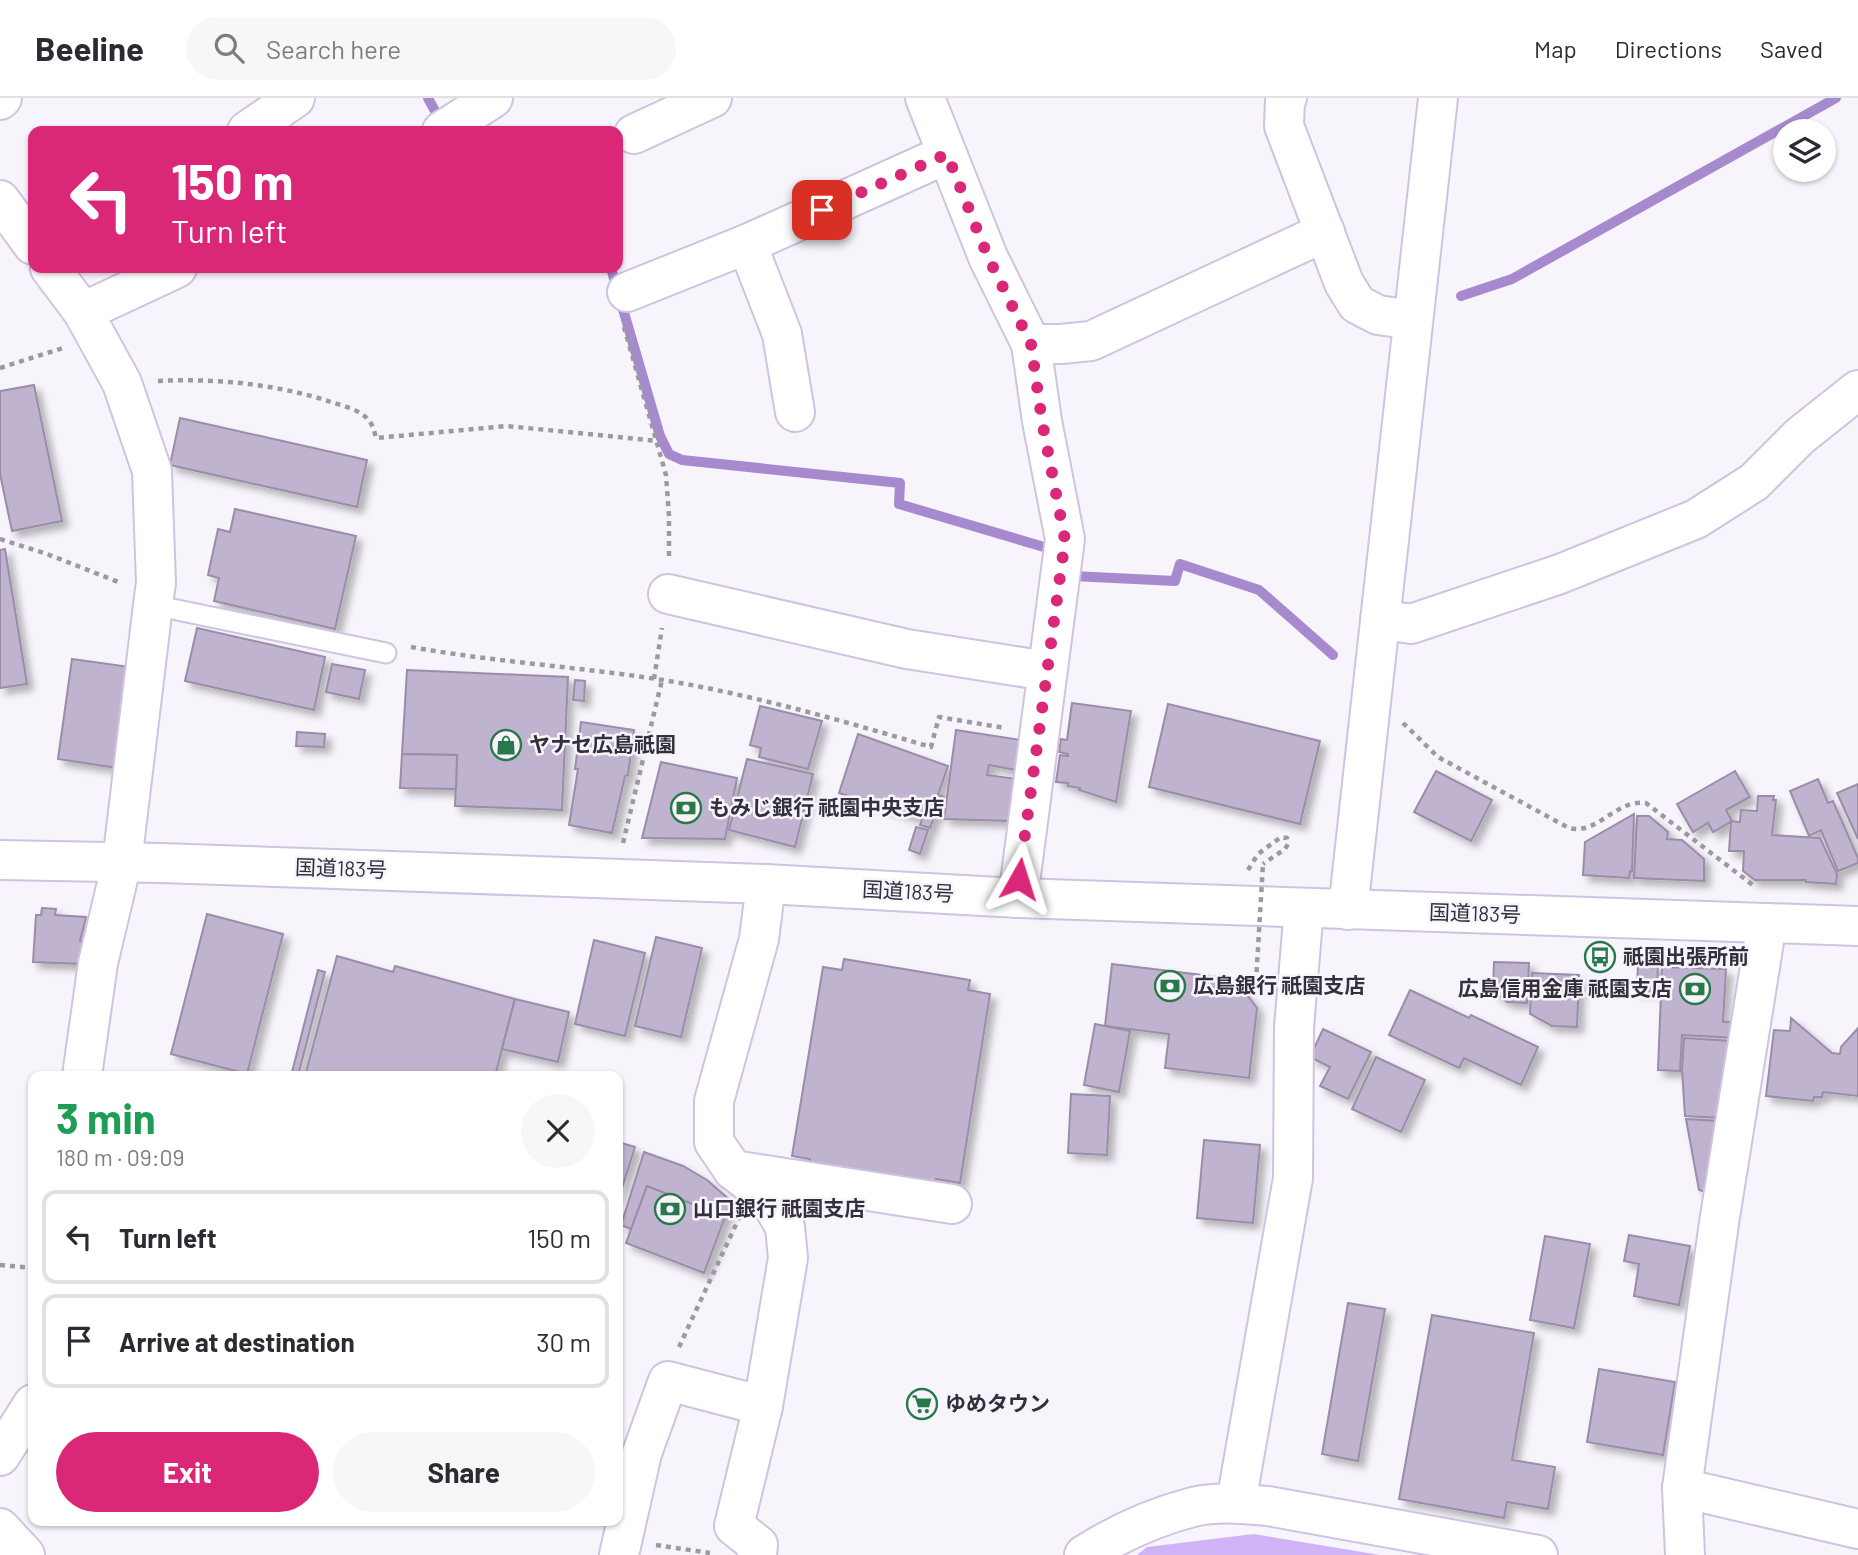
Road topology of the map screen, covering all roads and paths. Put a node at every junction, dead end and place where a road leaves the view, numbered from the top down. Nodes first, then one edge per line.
1 (295, 98) edge
2 (493, 98) edge
3 (712, 98) edge
4 (925, 98) edge
5 (1287, 98) edge
6 (1438, 98) edge
7 (254, 126) edge
8 (450, 126) edge
9 (634, 134) dead end
10 (947, 154) junction
11 (0, 200) edge
12 (1325, 232) junction
13 (28, 238) edge
14 (747, 244) junction
15 (52, 273) edge
16 (169, 273) edge
17 (625, 307) joint
18 (1413, 320) junction
19 (77, 329) junction
20 (1031, 344) junction
21 (0, 368) edge
22 (122, 383) junction
23 (1858, 390) edge
24 (794, 412) dead end
25 (0, 540) edge
26 (668, 594) dead end
27 (154, 601) junction
28 (1380, 619) junction
29 (392, 649) joint
30 (1047, 671) junction
31 (662, 680) junction
32 (1400, 720) dead end
33 (1038, 734) junction
34 (622, 848) dead end
35 (0, 860) edge
36 (122, 862) junction
37 (1248, 870) dead end
38 (766, 884) junction
39 (1754, 886) dead end
40 (1017, 898) junction
41 (1304, 908) junction
42 (1348, 910) junction
43 (1767, 923) junction
44 (1858, 926) edge
45 (1256, 982) dead end
46 (83, 1071) edge
47 (733, 1170) junction
48 (952, 1204) dead end
49 (741, 1216) dead end
50 (0, 1265) edge
51 (28, 1268) edge
52 (668, 1381) junction
53 (763, 1406) junction
54 (28, 1412) edge
55 (0, 1456) edge
56 (1682, 1488) junction
57 (1239, 1512) junction
58 (0, 1528) edge
59 (1858, 1529) edge
60 (1314, 1531) dead end
61 (25, 1555) edge
62 (619, 1555) edge
63 (757, 1555) edge
64 (1084, 1555) edge
65 (1538, 1555) edge
66 (1685, 1555) edge

1 - 7 main road
2 - 8 main road
3 - 9 main road
4 - 10 main road
5 - 12 main road
6 - 18 main road
10 - 14 main road
10 - 20 main road
11 - 13 main road
12 - 18 main road
12 - 20 main road
14 - 17 main road
14 - 24 main road
15 - 19 main road
16 - 19 main road
17 - 22 path
18 - 28 main road
19 - 21 path
19 - 22 main road
20 - 30 main road
22 - 27 main road
23 - 28 main road
25 - 27 path
26 - 30 main road
27 - 29 lane
27 - 36 main road
28 - 42 main road
29 - 31 path
30 - 33 main road
31 - 33 path
31 - 34 path
32 - 39 path
33 - 40 main road
35 - 36 main road, 国道183号
36 - 38 main road, 国道183号
36 - 46 main road
37 - 45 path, bridge
38 - 40 main road, 国道183号
38 - 47 main road
40 - 41 main road, 国道183号
41 - 42 main road, 国道183号
41 - 57 main road
42 - 43 main road, 国道183号
43 - 44 main road, 国道183号
43 - 56 main road
47 - 48 main road
47 - 53 main road
49 - 52 path
50 - 51 path
52 - 53 main road
52 - 62 main road
53 - 63 main road
54 - 55 main road
56 - 59 main road
56 - 66 main road
57 - 60 lane
57 - 64 main road
57 - 65 main road
58 - 61 main road

